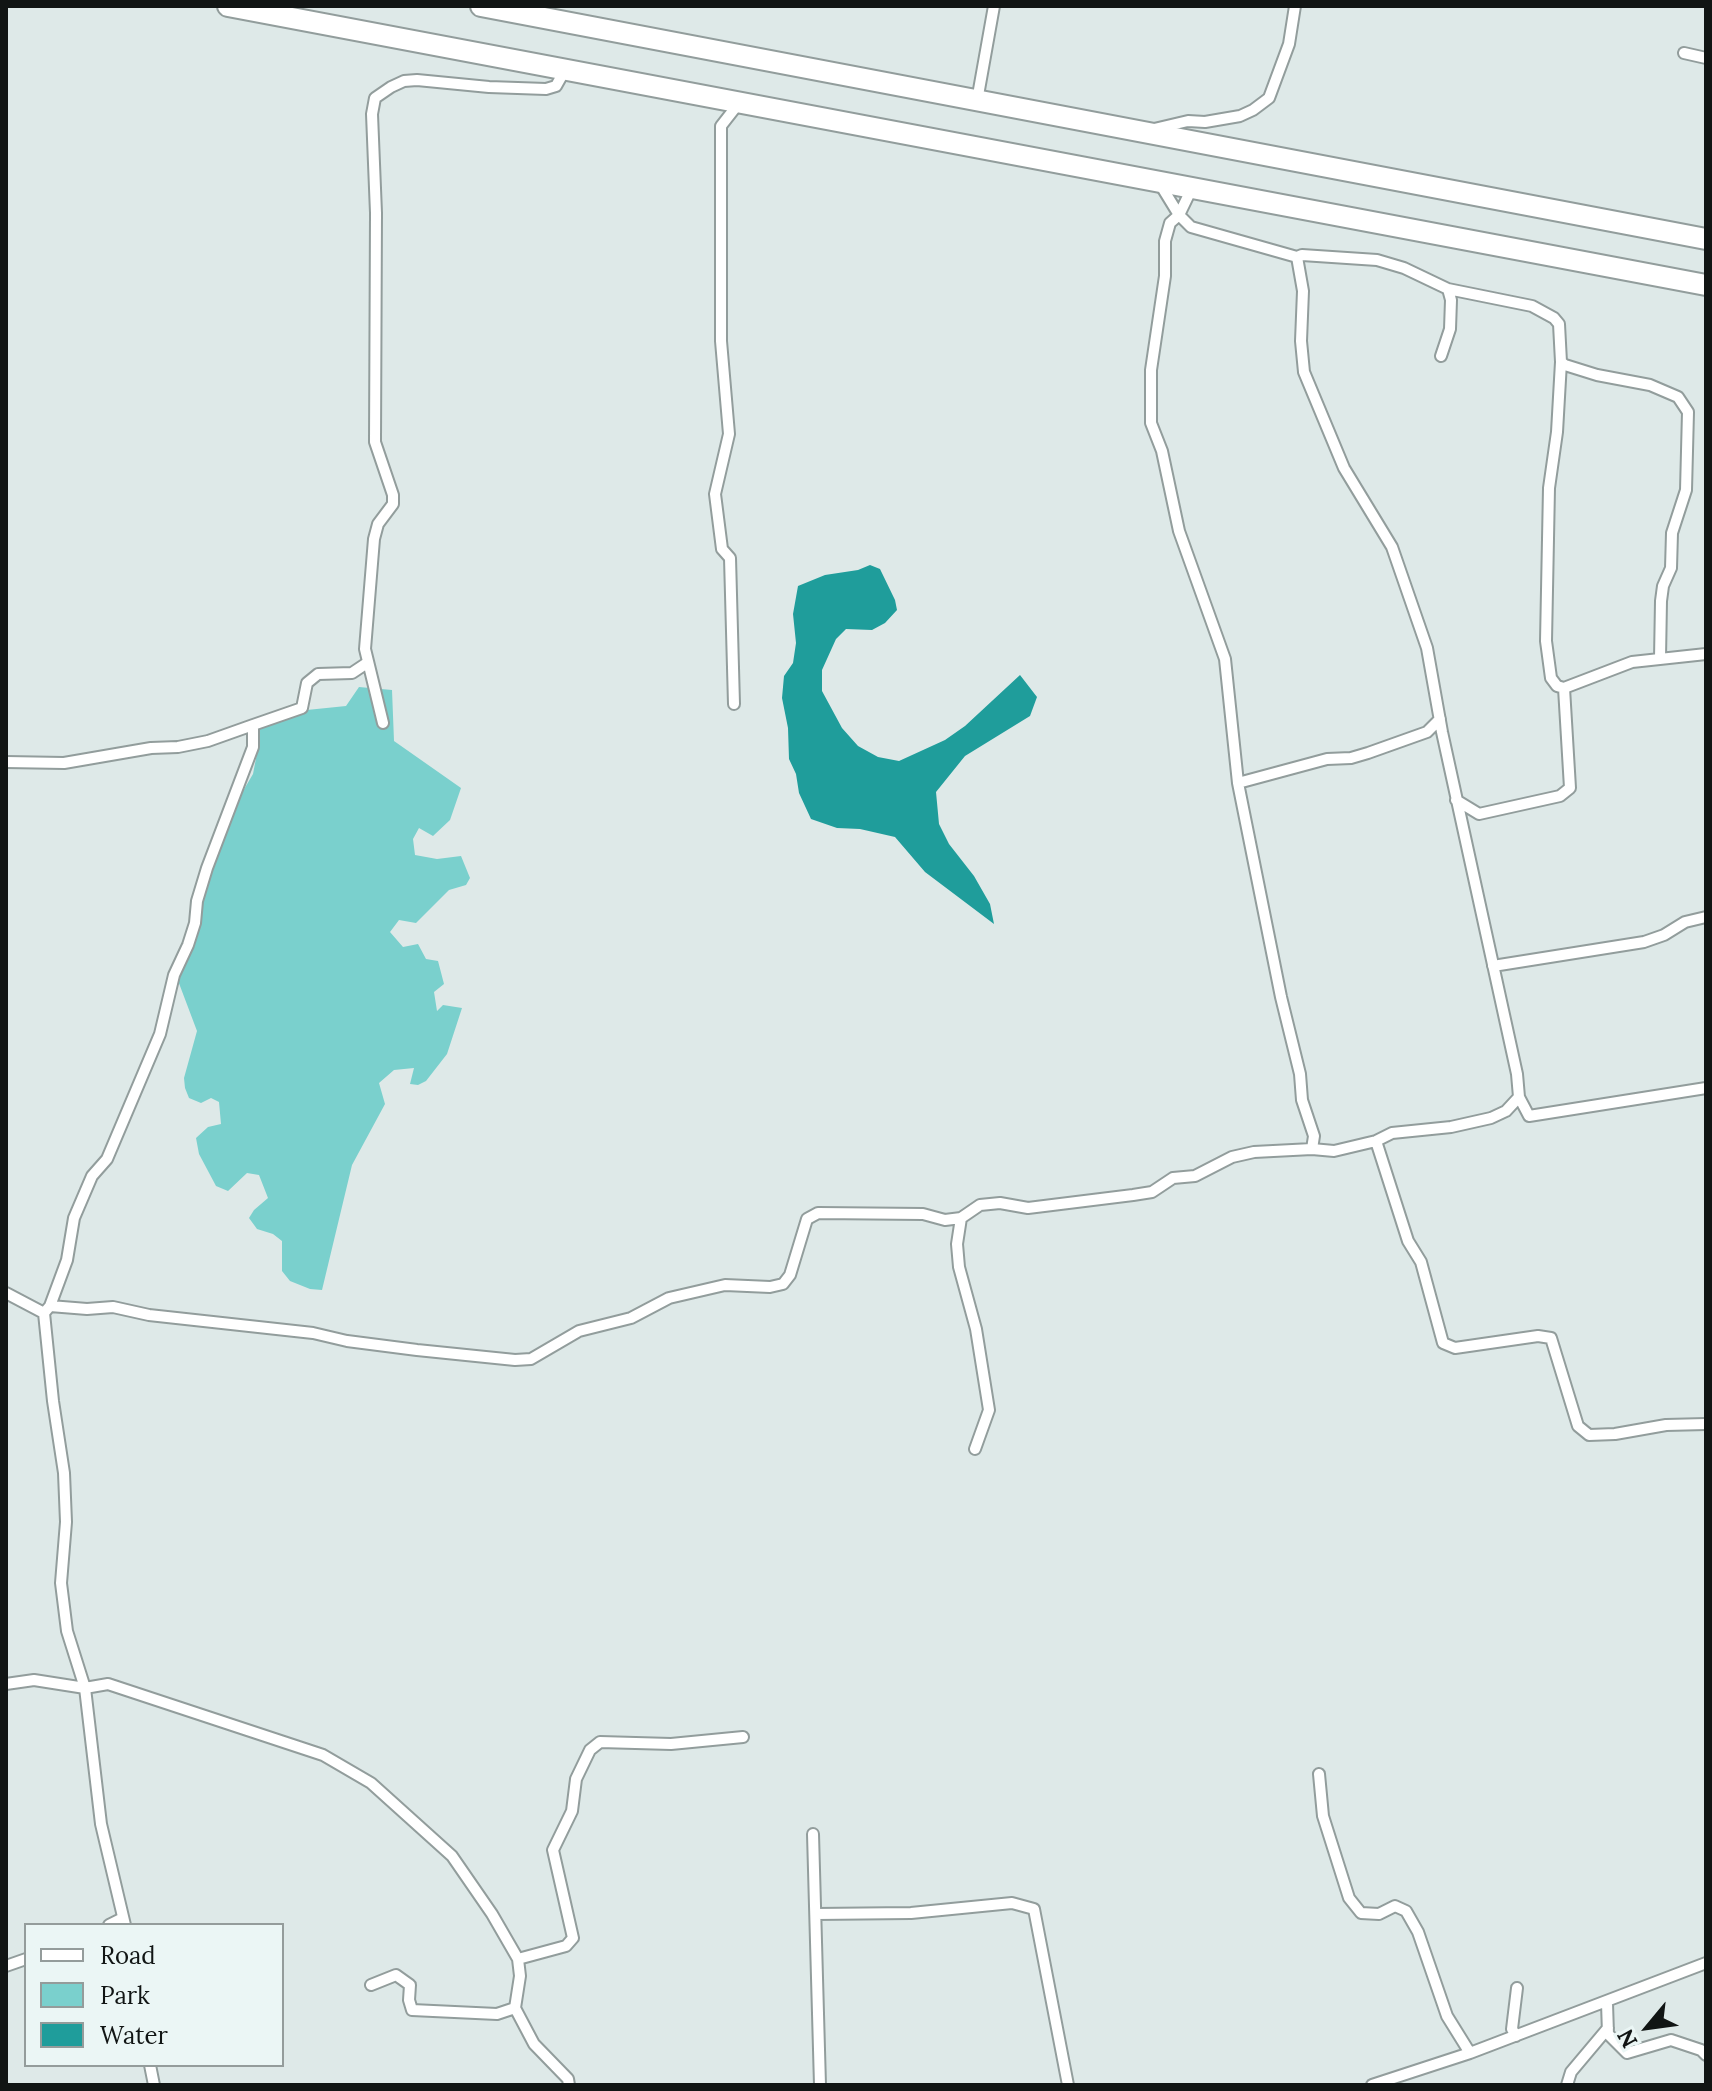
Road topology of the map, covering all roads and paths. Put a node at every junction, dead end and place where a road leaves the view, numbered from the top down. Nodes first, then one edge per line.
1 (228, 6) edge
2 (481, 6) edge
3 (994, 6) edge
4 (1295, 6) edge
5 (1684, 53) dead end
6 (1706, 58) edge
7 (565, 70) junction
8 (977, 101) junction
9 (739, 103) junction
10 (1144, 133) junction
11 (1159, 182) junction
12 (1192, 188) junction
13 (1179, 215) junction
14 (1706, 239) edge
15 (1297, 257) junction
16 (1706, 285) edge
17 (1448, 289) junction
18 (1441, 356) dead end
19 (1561, 362) junction
20 (1706, 654) edge
21 (1660, 658) junction
22 (367, 663) junction
23 (1564, 688) junction
24 (734, 704) dead end
25 (1440, 719) junction
26 (383, 723) dead end
27 (253, 725) junction
28 (6, 762) edge
29 (1238, 783) junction
30 (1456, 800) junction
31 (1706, 917) edge
32 (1493, 966) junction
33 (1706, 1088) edge
34 (1519, 1097) junction
35 (1376, 1141) junction
36 (1312, 1149) junction
37 (961, 1218) junction
38 (6, 1293) edge
39 (47, 1309) junction
40 (1706, 1424) edge
41 (975, 1449) dead end
42 (6, 1684) edge
43 (85, 1688) junction
44 (743, 1737) dead end
45 (1319, 1774) dead end
46 (813, 1834) dead end
47 (816, 1914) junction
48 (124, 1922) edge
49 (518, 1959) junction
50 (1706, 1963) edge
51 (371, 1985) dead end
52 (1517, 1988) dead end
53 (1607, 2003) junction
54 (515, 2008) junction
55 (1608, 2028) junction
56 (1516, 2036) junction
57 (1470, 2053) junction
58 (1706, 2055) edge
59 (569, 2085) edge
60 (820, 2085) edge
61 (1068, 2085) edge
62 (1372, 2085) edge
63 (1567, 2085) edge

1 - 7 highway
2 - 8 highway
3 - 8 street
4 - 10 street
5 - 6 street
7 - 9 highway
7 - 22 street
8 - 10 highway
9 - 11 highway
9 - 24 street
10 - 14 highway
11 - 12 highway
11 - 13 street
12 - 13 street
12 - 16 highway
13 - 15 street
13 - 29 street
15 - 17 street
15 - 25 street
17 - 18 street
17 - 19 street
19 - 21 street
19 - 23 street
20 - 21 street
21 - 23 street
22 - 26 street
22 - 27 street
23 - 30 street
25 - 29 street
25 - 30 street
27 - 28 street
27 - 39 street
29 - 36 street
30 - 32 street
31 - 32 street
32 - 34 street
33 - 34 street
34 - 35 street
35 - 36 street
35 - 40 street
36 - 37 street
37 - 39 street
37 - 41 street
38 - 39 street
39 - 43 street
42 - 43 street
43 - 48 street
43 - 49 street
44 - 49 street
45 - 57 street
46 - 47 street
47 - 60 street
47 - 61 street
49 - 54 street
50 - 53 street
51 - 54 street
52 - 56 street
53 - 55 street
53 - 56 street
54 - 59 street
55 - 58 street
55 - 63 street
56 - 57 street
57 - 62 street

